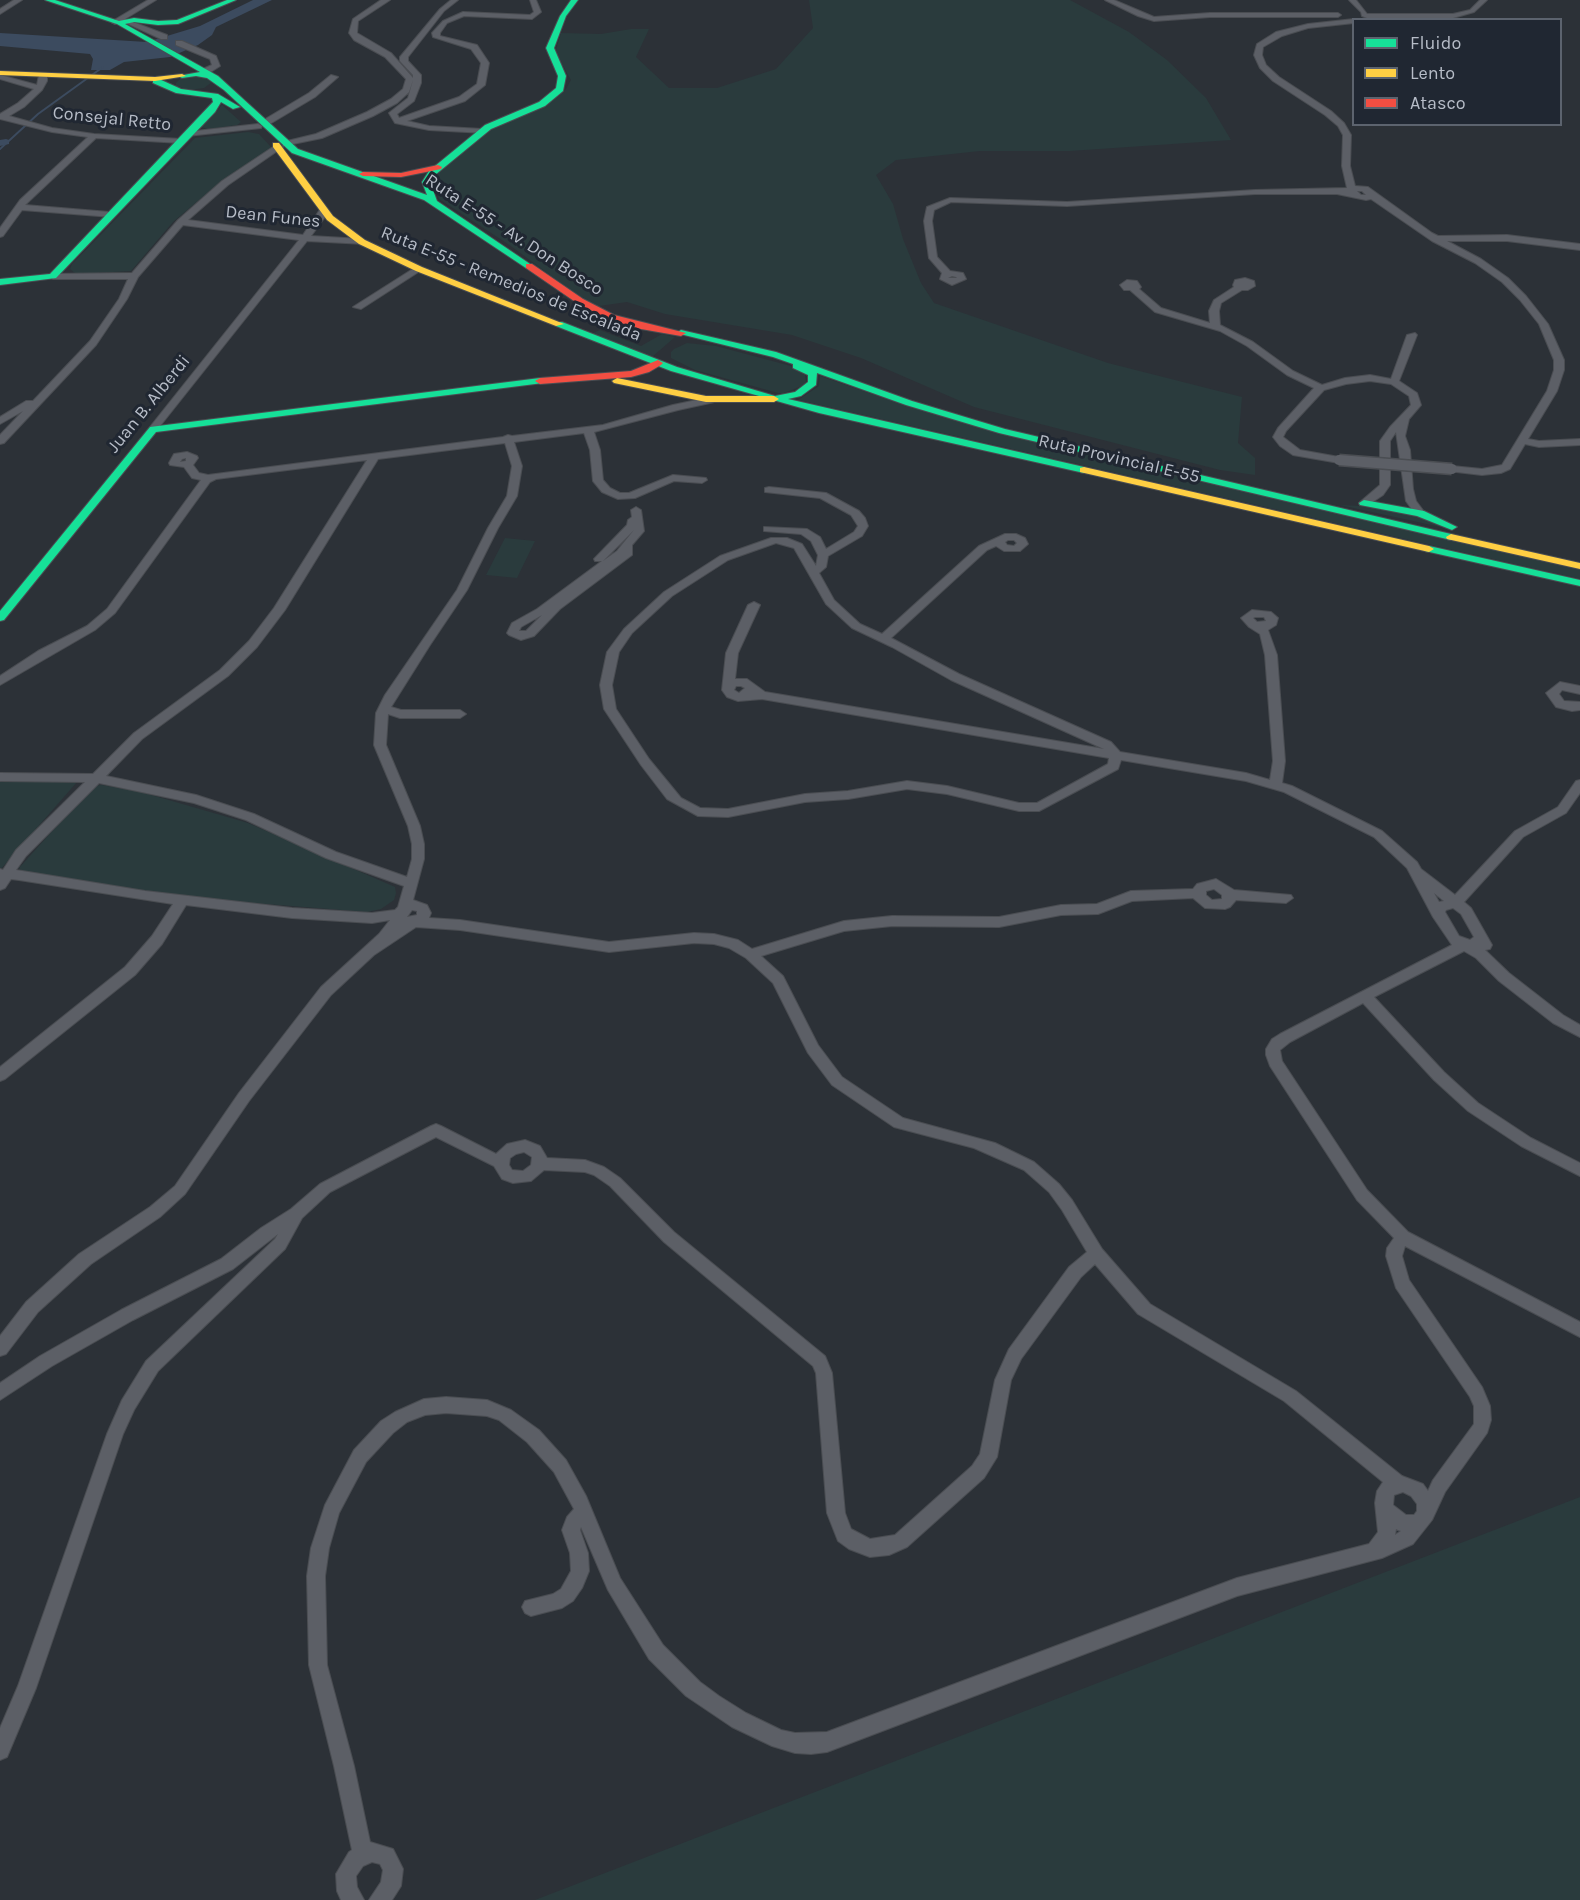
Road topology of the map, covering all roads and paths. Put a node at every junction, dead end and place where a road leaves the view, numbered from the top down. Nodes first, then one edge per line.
1 (19, 0) edge
2 (48, 0) edge
3 (153, 0) edge
4 (233, 0) edge
5 (387, 0) edge
6 (455, 0) edge
7 (533, 0) edge
8 (575, 0) edge
9 (1107, 0) edge
10 (1352, 0) edge
11 (1484, 0) edge
12 (0, 12) edge
13 (1359, 18) edge
14 (1352, 19) edge
15 (128, 26) junction
16 (164, 37) dead end
17 (179, 43) dead end
18 (183, 61) junction
19 (0, 73) edge
20 (212, 76) junction
21 (413, 76) junction
22 (0, 77) edge
23 (334, 77) dead end
24 (41, 81) junction
25 (180, 83) junction
26 (216, 96) junction
27 (1, 117) edge
28 (398, 121) junction
29 (261, 124) junction
30 (482, 131) junction
31 (352, 132) dead end
32 (94, 136) junction
33 (319, 136) junction
34 (184, 137) junction
35 (282, 146) junction
36 (294, 156) junction
37 (440, 166) junction
38 (363, 174) junction
39 (1349, 174) junction
40 (1352, 190) junction
41 (1337, 192) junction
42 (1363, 193) junction
43 (433, 201) junction
44 (19, 207) junction
45 (1390, 209) junction
46 (324, 210) junction
47 (109, 215) junction
48 (181, 222) junction
49 (0, 234) edge
50 (304, 238) junction
51 (1435, 239) junction
52 (362, 242) junction
53 (1580, 247) edge
54 (419, 269) junction
55 (947, 273) dead end
56 (53, 276) junction
57 (134, 276) junction
58 (0, 282) edge
59 (1240, 287) dead end
60 (1134, 289) dead end
61 (358, 307) dead end
62 (1215, 326) junction
63 (1412, 335) dead end
64 (709, 339) joint
65 (726, 342) junction
66 (662, 355) junction
67 (776, 355) junction
68 (570, 378) junction
69 (1394, 382) junction
70 (1321, 388) junction
71 (664, 391) junction
72 (716, 399) junction
73 (774, 399) junction
74 (37, 401) junction
75 (661, 408) junction
76 (1404, 419) junction
77 (0, 421) edge
78 (153, 429) junction
79 (588, 430) junction
80 (569, 431) junction
81 (508, 438) junction
82 (0, 441) edge
83 (1522, 441) junction
84 (1580, 442) edge
85 (1383, 446) junction
86 (1405, 450) junction
87 (375, 454) junction
88 (1124, 461) junction
89 (187, 464) dead end
90 (209, 478) junction
91 (702, 480) dead end
92 (769, 490) dead end
93 (623, 497) junction
94 (1364, 503) junction
95 (636, 510) junction
96 (1420, 513) junction
97 (768, 529) dead end
98 (1001, 543) dead end
99 (627, 545) junction
100 (823, 555) junction
101 (1580, 561) edge
102 (1580, 566) edge
103 (813, 572) junction
104 (1580, 583) edge
105 (556, 592) dead end
106 (754, 605) dead end
107 (0, 618) edge
108 (1263, 628) dead end
109 (883, 639) junction
110 (0, 681) edge
111 (1580, 690) edge
112 (384, 709) junction
113 (1577, 709) edge
114 (460, 714) dead end
115 (1116, 755) junction
116 (0, 777) edge
117 (96, 778) junction
118 (1580, 784) edge
119 (1276, 785) junction
120 (1417, 871) junction
121 (2, 878) edge
122 (411, 884) junction
123 (1286, 898) dead end
124 (182, 901) junction
125 (1455, 903) junction
126 (422, 909) junction
127 (1438, 914) junction
128 (406, 917) junction
129 (460, 925) junction
130 (1481, 939) junction
131 (1462, 946) junction
132 (751, 954) junction
133 (1516, 984) junction
134 (1365, 996) junction
135 (1580, 1032) edge
136 (0, 1075) edge
137 (501, 1160) junction
138 (540, 1164) junction
139 (1580, 1170) edge
140 (297, 1213) junction
141 (1403, 1237) junction
142 (1096, 1254) junction
143 (1580, 1330) edge
144 (0, 1349) edge
145 (0, 1392) edge
146 (1439, 1486) junction
147 (1395, 1494) junction
148 (584, 1511) junction
149 (1423, 1518) junction
150 (1372, 1552) junction
151 (531, 1606) dead end
152 (0, 1750) edge
153 (363, 1854) junction
154 (354, 1900) edge
155 (379, 1900) edge

1 - 12 street
2 - 15 main road
3 - 15 street
4 - 15 main road
5 - 21 street
6 - 21 street
7 - 28 street
8 - 30 main road
9 - 13 street
10 - 13 street
11 - 13 street
14 - 39 street
15 - 16 street
15 - 18 main road
17 - 20 street
18 - 20 main road
18 - 25 main road
19 - 24 main road
20 - 25 main road
20 - 29 main road
21 - 28 street
21 - 33 street
22 - 24 street
23 - 29 street
24 - 25 main road
24 - 27 street
25 - 26 main road
26 - 29 main road
26 - 34 main road
27 - 32 street, Consejal Retto
28 - 30 street
29 - 34 street, Consejal Retto
29 - 35 main road
30 - 37 main road
31 - 33 street
32 - 34 street, Consejal Retto
32 - 44 street
33 - 35 street
34 - 47 main road
35 - 36 main road
35 - 48 street
36 - 38 main road, Ruta E-55 - Av. Don Bosco
36 - 46 main road, Ruta E-55 - Remedios de Escalada
37 - 38 main road
37 - 43 main road
38 - 43 main road, Ruta E-55 - Av. Don Bosco
39 - 40 street
39 - 42 street
40 - 41 street
40 - 42 street
41 - 42 street
41 - 55 street
42 - 45 street
42 - 45 street
43 - 64 main road, Ruta E-55 - Av. Don Bosco
44 - 47 street
44 - 49 street
45 - 51 street
46 - 50 street, Juan B. Alberdi
46 - 52 main road, Ruta E-55 - Remedios de Escalada
47 - 56 main road
48 - 50 street, Dean Funes
48 - 57 street
50 - 52 street, Dean Funes
50 - 78 street, Juan B. Alberdi
51 - 53 street
51 - 83 street
52 - 54 main road, Ruta E-55 - Remedios de Escalada
54 - 61 street
54 - 66 main road, Ruta E-55 - Remedios de Escalada
56 - 57 street
56 - 58 main road
57 - 74 street
59 - 62 street
60 - 62 street
62 - 70 street
63 - 69 street
64 - 65 main road, Ruta Provincial E-55
65 - 66 main road
65 - 67 main road, Ruta Provincial E-55
66 - 68 main road
66 - 71 main road
66 - 73 main road, Ruta Provincial E-55
67 - 73 main road
67 - 88 main road, Ruta Provincial E-55
68 - 71 main road
68 - 78 main road
69 - 70 street
69 - 76 street
70 - 83 street, bridge
71 - 72 main road
71 - 75 main road
72 - 73 main road
72 - 75 street
73 - 104 main road, Ruta Provincial E-55
74 - 77 street
74 - 82 street
75 - 79 street
75 - 80 street
76 - 85 street
76 - 86 street
78 - 107 main road, Juan B. Alberdi
79 - 80 street
79 - 93 street
80 - 81 street
81 - 87 street
81 - 112 street
83 - 84 street
85 - 86 street
85 - 94 street
86 - 96 street
87 - 90 street
87 - 117 street
88 - 94 main road
88 - 102 main road, Ruta Provincial E-55
89 - 90 street
90 - 110 street
91 - 93 street
92 - 100 street
93 - 95 street
94 - 96 main road
95 - 99 street
95 - 105 street
96 - 101 main road
97 - 100 street
98 - 109 street
99 - 99 street
100 - 103 street
103 - 109 street
103 - 115 street
106 - 115 street
108 - 119 street
109 - 115 street
111 - 113 street
112 - 114 street
112 - 122 street
115 - 119 street
116 - 117 street
117 - 121 street
117 - 122 street
118 - 125 street
119 - 120 street
120 - 125 street
120 - 127 street
121 - 124 street
122 - 126 street
122 - 128 street
123 - 132 street
124 - 128 street
124 - 136 street
125 - 127 street
125 - 130 street
126 - 128 street
126 - 128 street
126 - 129 street
127 - 131 street
128 - 129 street
128 - 144 street
129 - 132 street
130 - 131 street
130 - 133 street
131 - 133 street
131 - 134 street
132 - 142 street
133 - 135 street
134 - 139 street
134 - 141 street
137 - 138 street
137 - 138 street
137 - 140 street
138 - 142 street
140 - 145 street
140 - 152 street
141 - 143 street
141 - 146 street
142 - 147 street
146 - 147 street
146 - 149 street
147 - 149 street
147 - 149 street
147 - 150 street
148 - 150 street
148 - 151 street
148 - 153 street
149 - 150 street
153 - 154 street
153 - 155 street

